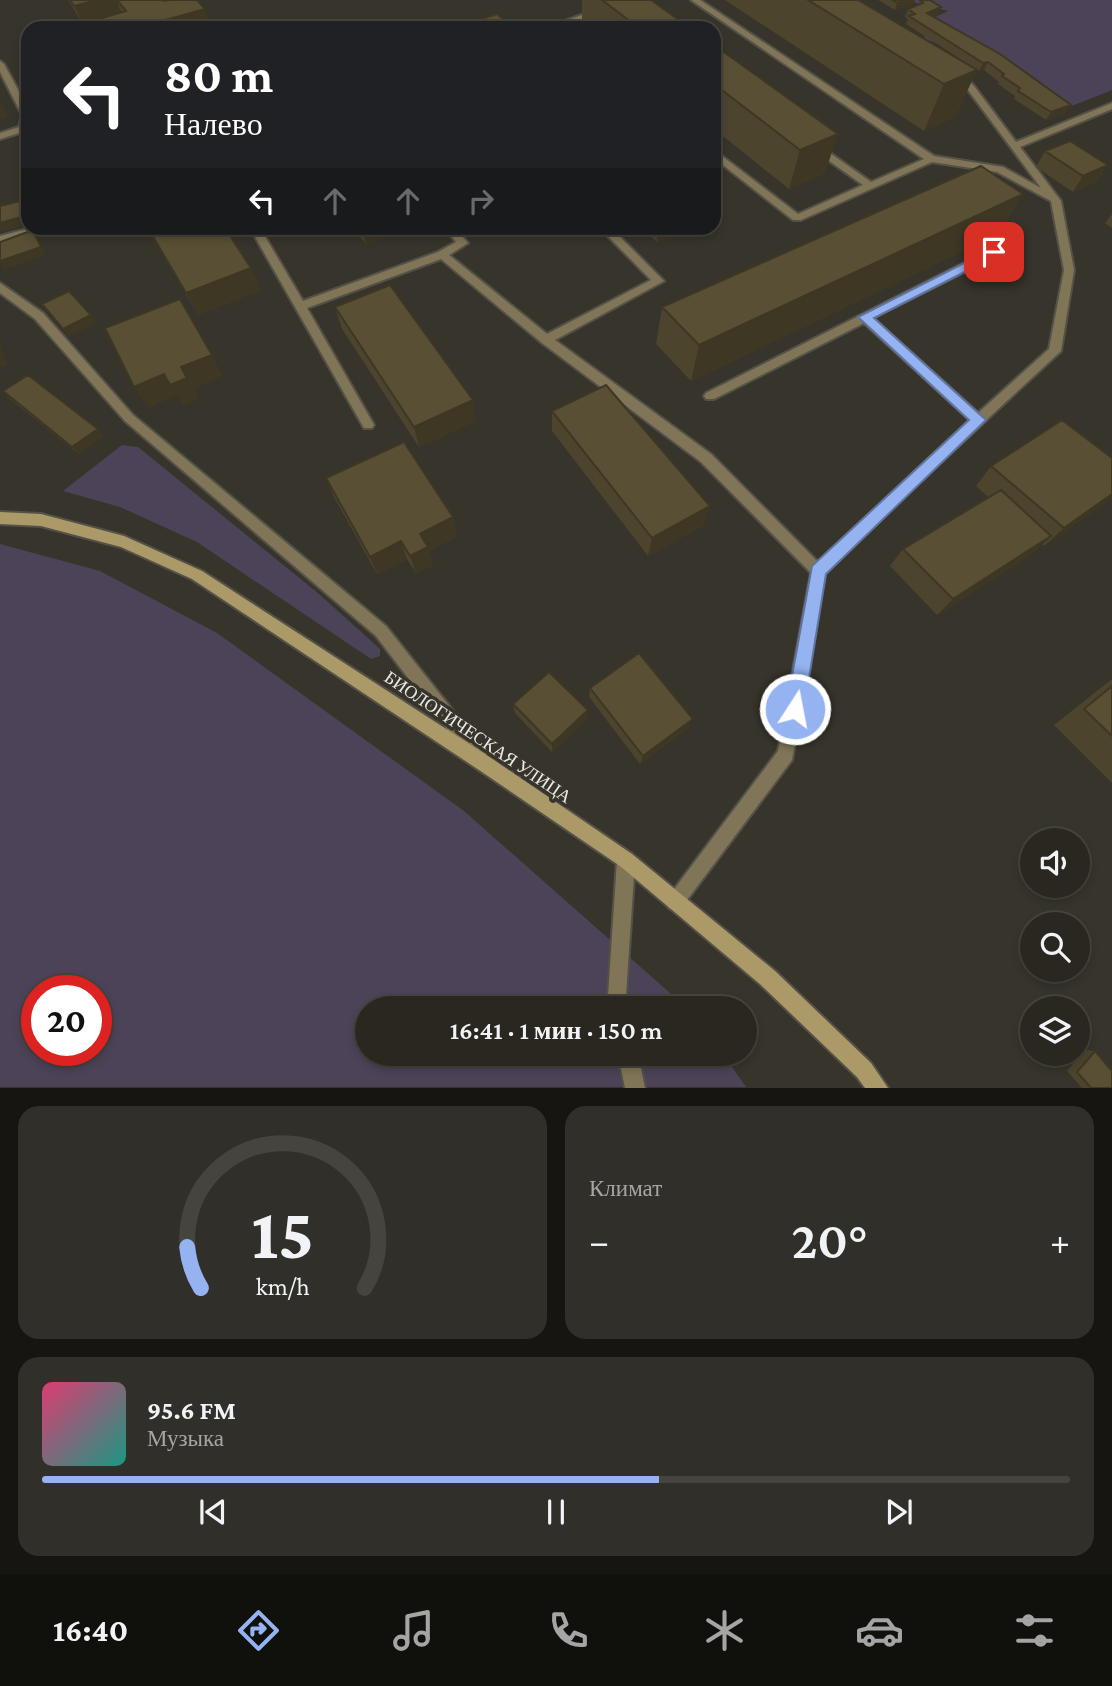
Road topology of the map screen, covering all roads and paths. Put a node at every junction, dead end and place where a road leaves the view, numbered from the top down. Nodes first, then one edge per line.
1 (695, 0) edge
2 (605, 10) dead end
3 (571, 21) edge
4 (0, 64) edge
5 (949, 66) edge
6 (21, 104) edge
7 (1112, 106) edge
8 (21, 130) edge
9 (0, 136) edge
10 (803, 138) edge
11 (1014, 146) junction
12 (721, 158) edge
13 (931, 159) junction
14 (870, 186) junction
15 (1056, 201) junction
16 (21, 234) edge
17 (259, 235) edge
18 (456, 235) edge
19 (612, 235) edge
20 (0, 239) edge
21 (994, 252) dead end
22 (442, 255) junction
23 (0, 287) edge
24 (300, 306) junction
25 (865, 317) junction
26 (546, 340) junction
27 (710, 396) dead end
28 (978, 420) junction
29 (368, 425) dead end
30 (0, 518) edge
31 (818, 571) junction
32 (485, 764) junction
33 (626, 860) junction
34 (675, 902) junction
35 (617, 996) edge
36 (631, 1066) edge
37 (635, 1087) edge
38 (878, 1087) edge

1 - 13 street
2 - 3 street
4 - 6 street
5 - 11 street
7 - 11 street
8 - 9 street
10 - 14 street
11 - 15 street
12 - 14 street
13 - 14 street
13 - 15 street
15 - 28 street
16 - 20 street
17 - 24 street
18 - 22 street
19 - 26 street
21 - 25 street
22 - 24 street
22 - 26 street
23 - 32 street
24 - 29 street
25 - 27 street
25 - 28 street
26 - 31 street
28 - 31 street
30 - 32 street, БИОЛОГИЧЕСКАЯ УЛИЦА
31 - 34 street
32 - 33 street, БИОЛОГИЧЕСКАЯ УЛИЦА
33 - 34 street, БИОЛОГИЧЕСКАЯ УЛИЦА
33 - 35 street
34 - 38 street, БИОЛОГИЧЕСКАЯ УЛИЦА
36 - 37 street

